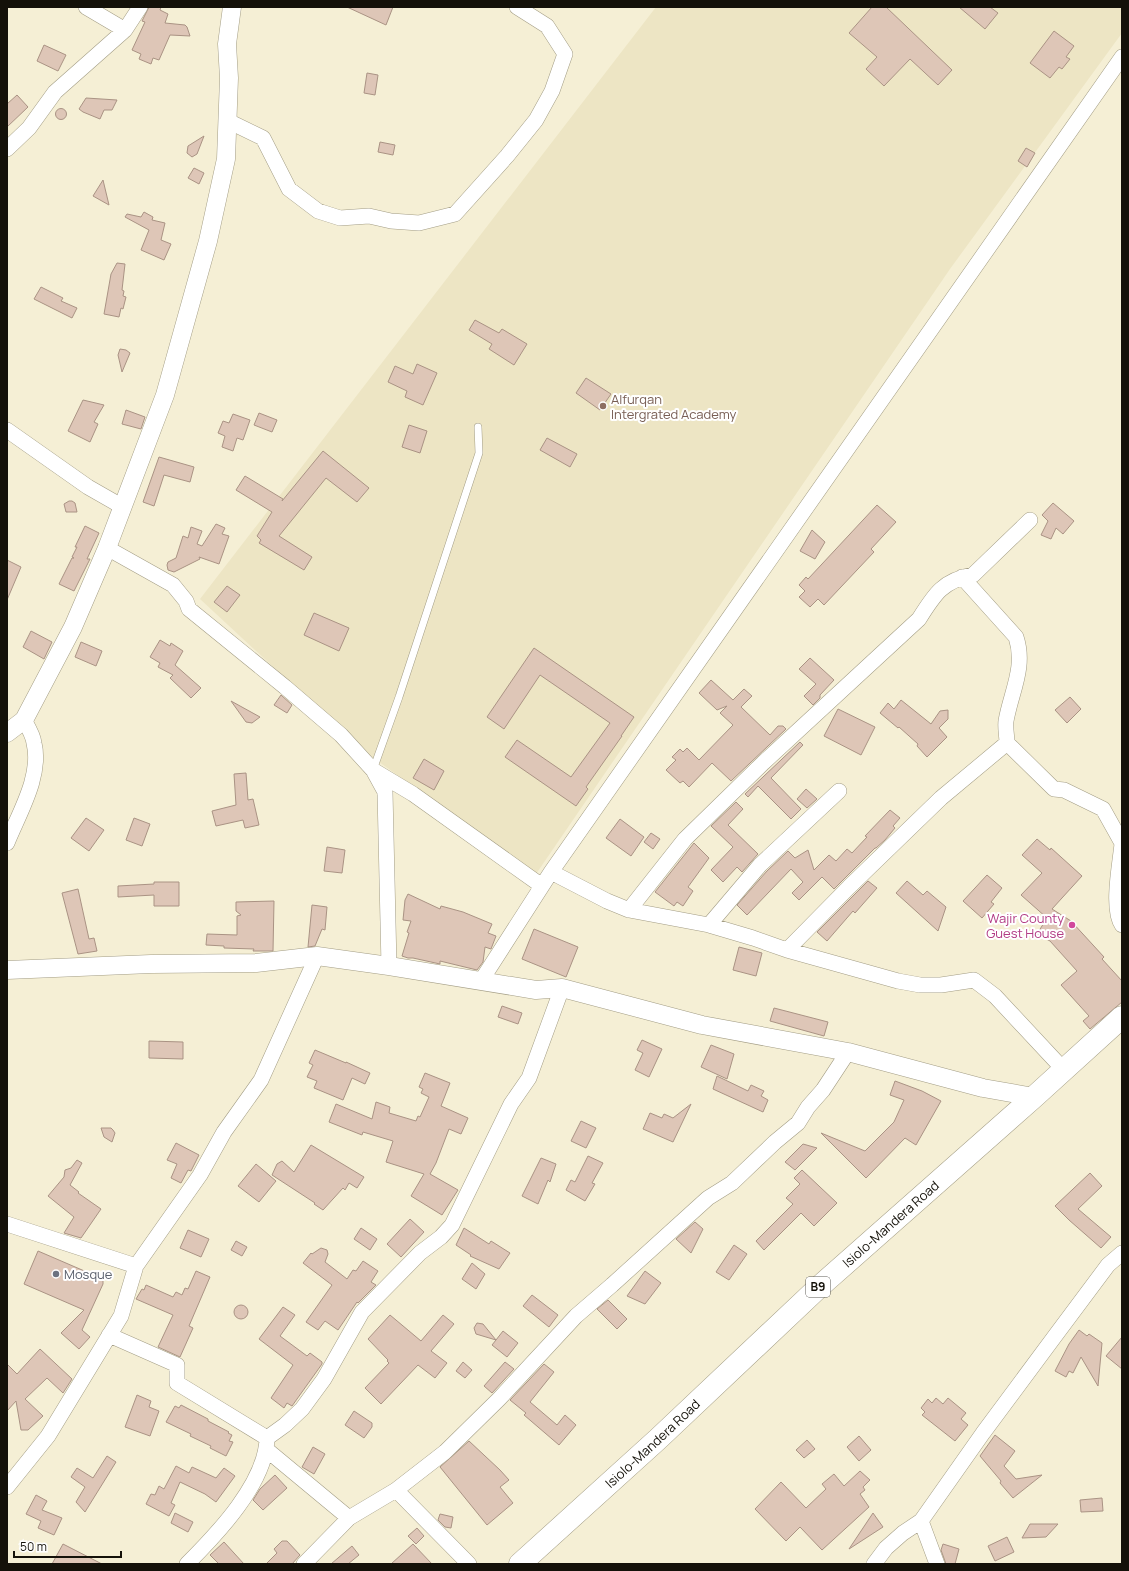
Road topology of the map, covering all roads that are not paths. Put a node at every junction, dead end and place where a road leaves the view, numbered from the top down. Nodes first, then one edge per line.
1 (86, 7) edge
2 (140, 7) edge
3 (232, 7) edge
4 (517, 7) edge
5 (125, 30) junction
6 (1122, 57) edge
7 (228, 121) junction
8 (7, 149) edge
9 (478, 427) dead end
10 (7, 430) edge
11 (122, 507) junction
12 (1030, 520) dead end
13 (107, 548) junction
14 (962, 577) junction
15 (24, 720) junction
16 (7, 733) edge
17 (1007, 743) junction
18 (373, 770) junction
19 (839, 791) dead end
20 (7, 843) edge
21 (1122, 843) edge
22 (551, 872) junction
23 (542, 886) junction
24 (629, 910) junction
25 (709, 925) junction
26 (1122, 925) edge
27 (787, 950) junction
28 (317, 956) junction
29 (389, 966) junction
30 (7, 970) edge
31 (481, 981) junction
32 (562, 988) junction
33 (1122, 1017) edge
34 (848, 1052) junction
35 (1064, 1070) junction
36 (1034, 1097) junction
37 (7, 1224) edge
38 (1122, 1253) edge
39 (136, 1266) junction
40 (109, 1335) junction
41 (267, 1444) junction
42 (7, 1487) edge
43 (396, 1490) junction
44 (349, 1518) junction
45 (921, 1521) junction
46 (187, 1564) edge
47 (304, 1564) edge
48 (469, 1564) edge
49 (520, 1564) edge
50 (874, 1564) edge
51 (937, 1564) edge

1 - 5 street
2 - 5 street
3 - 7 street
4 - 7 street
5 - 8 street
6 - 22 street
7 - 11 street
9 - 18 lane
10 - 11 street
11 - 13 street
12 - 14 street
13 - 15 street
13 - 18 street
14 - 17 street
14 - 24 street
15 - 16 street
15 - 20 street
17 - 21 street
17 - 27 street
18 - 23 street
18 - 29 street
19 - 25 street
21 - 26 street
22 - 23 street
22 - 24 street
23 - 31 street
24 - 25 street
25 - 27 street
27 - 35 street
28 - 29 street
28 - 30 street
28 - 39 street
29 - 31 street
31 - 32 street
32 - 34 street
32 - 41 street
33 - 35 highway, Isiolo-Mandera Road / B9
34 - 36 street
34 - 43 street
35 - 36 highway, Isiolo-Mandera Road / B9
36 - 49 highway, Isiolo-Mandera Road / B9
37 - 39 street
38 - 45 street
39 - 40 street
40 - 41 street
40 - 42 street
41 - 44 street
41 - 46 street
43 - 44 street
43 - 48 street
44 - 47 street
45 - 50 street
45 - 51 street

